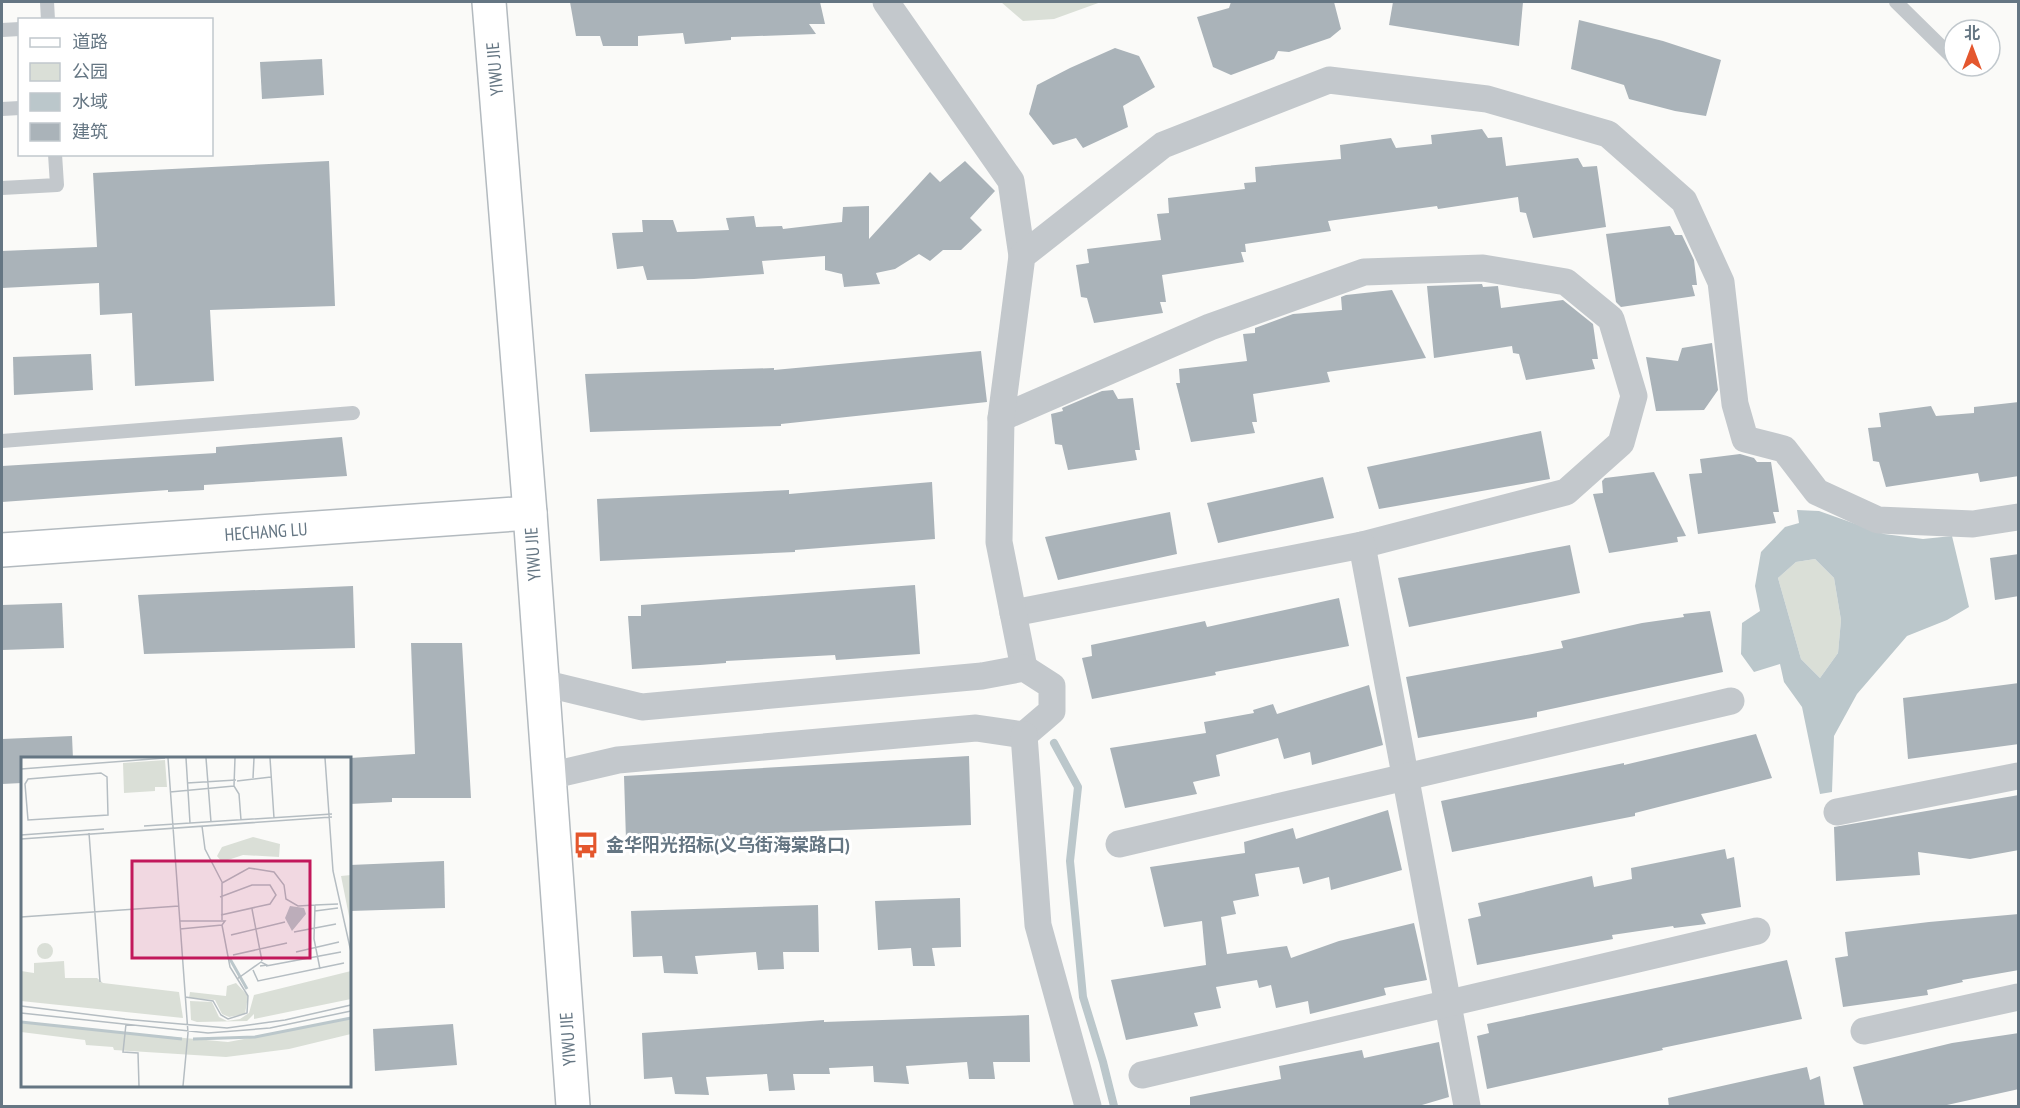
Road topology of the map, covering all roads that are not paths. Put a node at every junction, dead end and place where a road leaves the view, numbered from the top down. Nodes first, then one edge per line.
1 (47, 2) edge
2 (489, 2) edge
3 (886, 2) edge
4 (1896, 2) edge
5 (48, 18) edge
6 (18, 29) edge
7 (2, 30) edge
8 (1942, 47) edge
9 (18, 108) edge
10 (2, 110) edge
11 (55, 156) edge
12 (2, 188) edge
13 (1022, 256) junction
14 (353, 413) dead end
15 (1001, 418) junction
16 (2, 441) edge
17 (530, 513) junction
18 (2019, 517) edge
19 (1362, 545) junction
20 (2, 550) edge
21 (1013, 613) junction
22 (1024, 668) junction
23 (543, 683) junction
24 (1731, 701) dead end
25 (1024, 735) junction
26 (549, 776) junction
27 (2019, 776) edge
28 (1405, 777) junction
29 (1837, 812) dead end
30 (1119, 844) dead end
31 (1756, 931) dead end
32 (2019, 997) edge
33 (1448, 1003) junction
34 (1864, 1031) dead end
35 (1142, 1075) dead end
36 (1085, 1106) edge
37 (573, 1107) edge
38 (1467, 1107) edge

1 - 5 lane
2 - 17 street, YIWU JIE
3 - 13 street
4 - 8 lane
6 - 7 lane
9 - 10 lane
11 - 12 lane
13 - 15 street
13 - 18 street
14 - 16 lane
15 - 19 street
15 - 21 street
17 - 20 street, HECHANG LU
17 - 23 street, YIWU JIE
19 - 21 street
19 - 28 street
21 - 22 street
22 - 23 street
22 - 25 street
23 - 26 street, YIWU JIE
24 - 28 street
25 - 26 street
25 - 36 street
26 - 37 street, YIWU JIE
27 - 29 street
28 - 30 street
28 - 33 street
31 - 33 street
32 - 34 street
33 - 35 street
33 - 38 street

